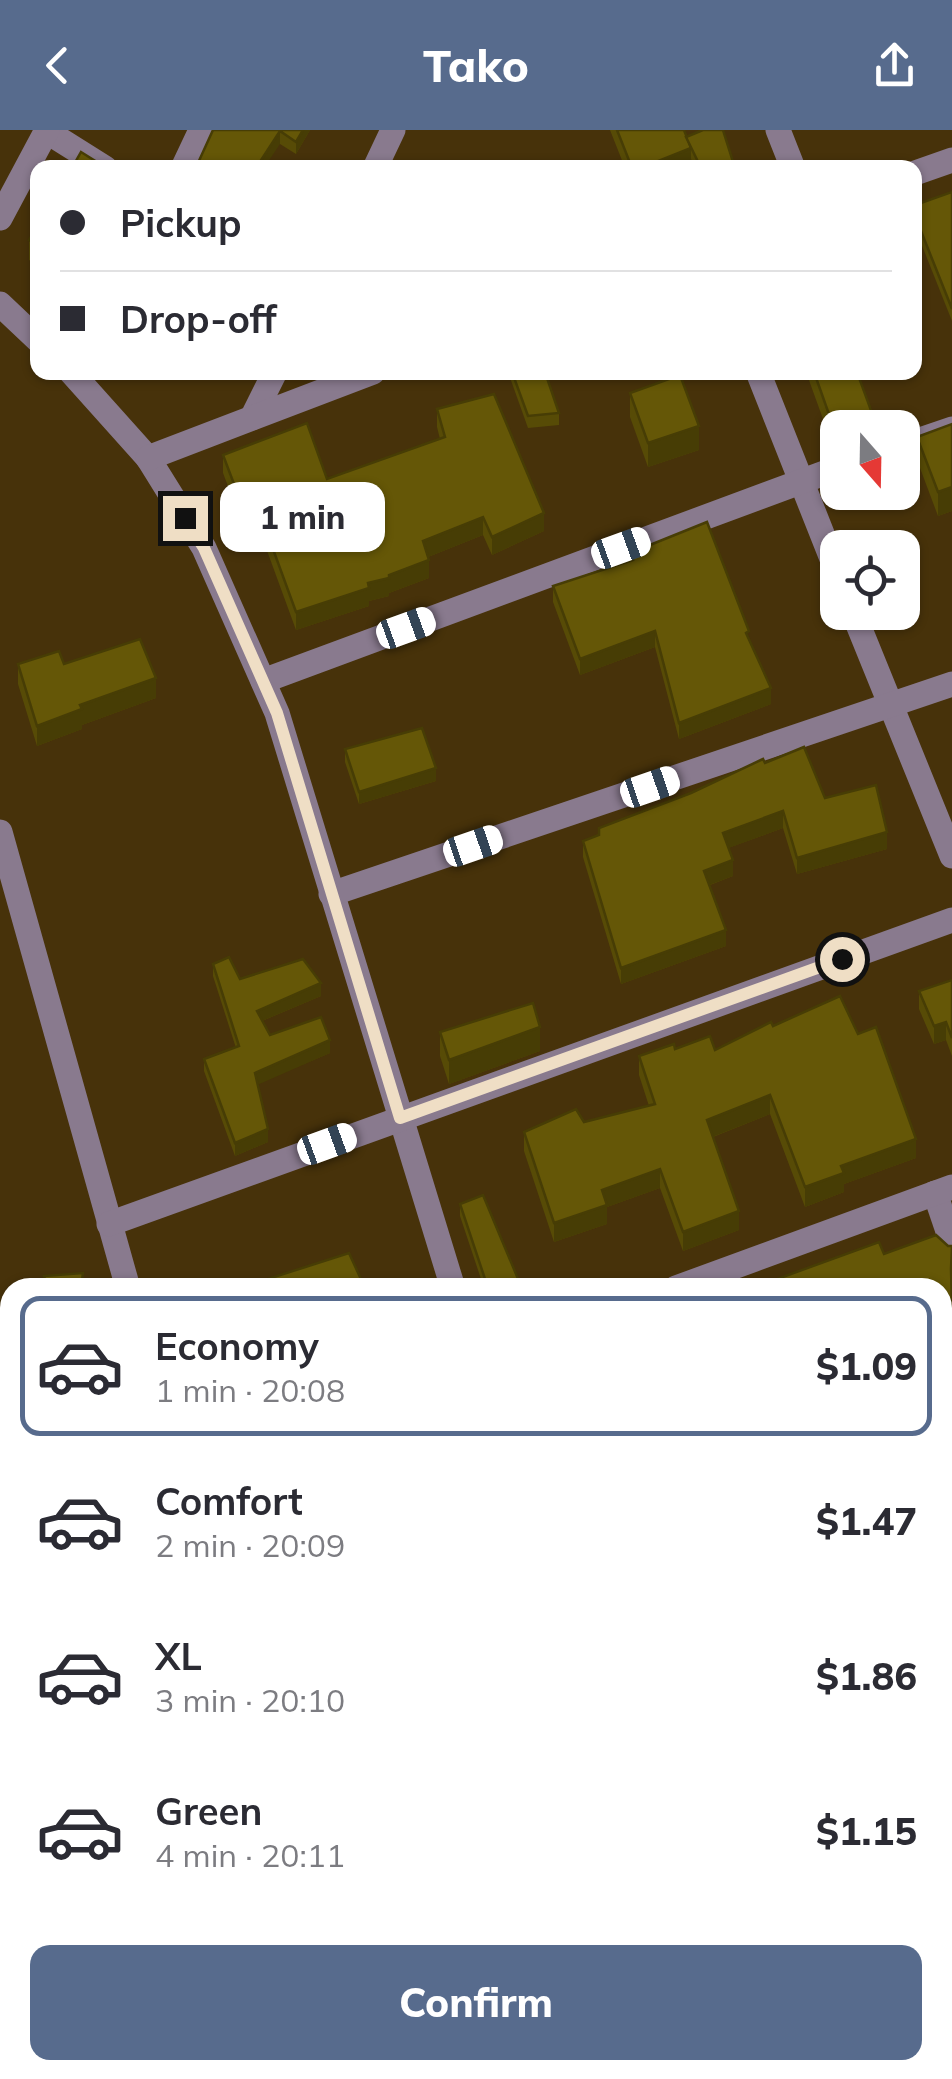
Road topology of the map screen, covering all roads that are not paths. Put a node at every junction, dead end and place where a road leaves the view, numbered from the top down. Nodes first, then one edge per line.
1 (46, 130) edge
2 (202, 130) edge
3 (393, 130) edge
4 (778, 130) edge
5 (30, 160) edge
6 (93, 160) edge
7 (187, 160) edge
8 (379, 160) edge
9 (790, 160) edge
10 (952, 160) edge
11 (30, 161) edge
12 (922, 171) edge
13 (0, 218) edge
14 (0, 304) edge
15 (30, 332) edge
16 (78, 380) edge
17 (271, 380) edge
18 (352, 380) edge
19 (761, 380) edge
20 (252, 418) junction
21 (952, 429) edge
22 (920, 440) edge
23 (148, 458) junction
24 (820, 475) edge
25 (800, 482) junction
26 (820, 530) edge
27 (861, 630) edge
28 (263, 681) junction
29 (952, 684) edge
30 (892, 706) junction
31 (0, 832) edge
32 (952, 856) edge
33 (331, 894) junction
34 (952, 920) edge
35 (400, 1118) junction
36 (943, 1190) edge
37 (108, 1224) junction
38 (952, 1243) edge
39 (125, 1278) edge
40 (450, 1278) edge
41 (703, 1278) edge

1 - 5 street
1 - 6 street
2 - 7 street
3 - 8 street
4 - 9 street
10 - 12 street
11 - 13 street
14 - 15 street
16 - 23 street
17 - 20 street
18 - 20 street
19 - 25 street
20 - 23 street
21 - 22 street
23 - 28 street
24 - 25 street
25 - 26 street
25 - 28 street
27 - 30 street
28 - 33 street
29 - 30 street
30 - 32 street
30 - 33 street
31 - 37 street
33 - 35 street
34 - 35 street
35 - 37 street
35 - 40 street
36 - 38 street
36 - 41 street
37 - 39 street

